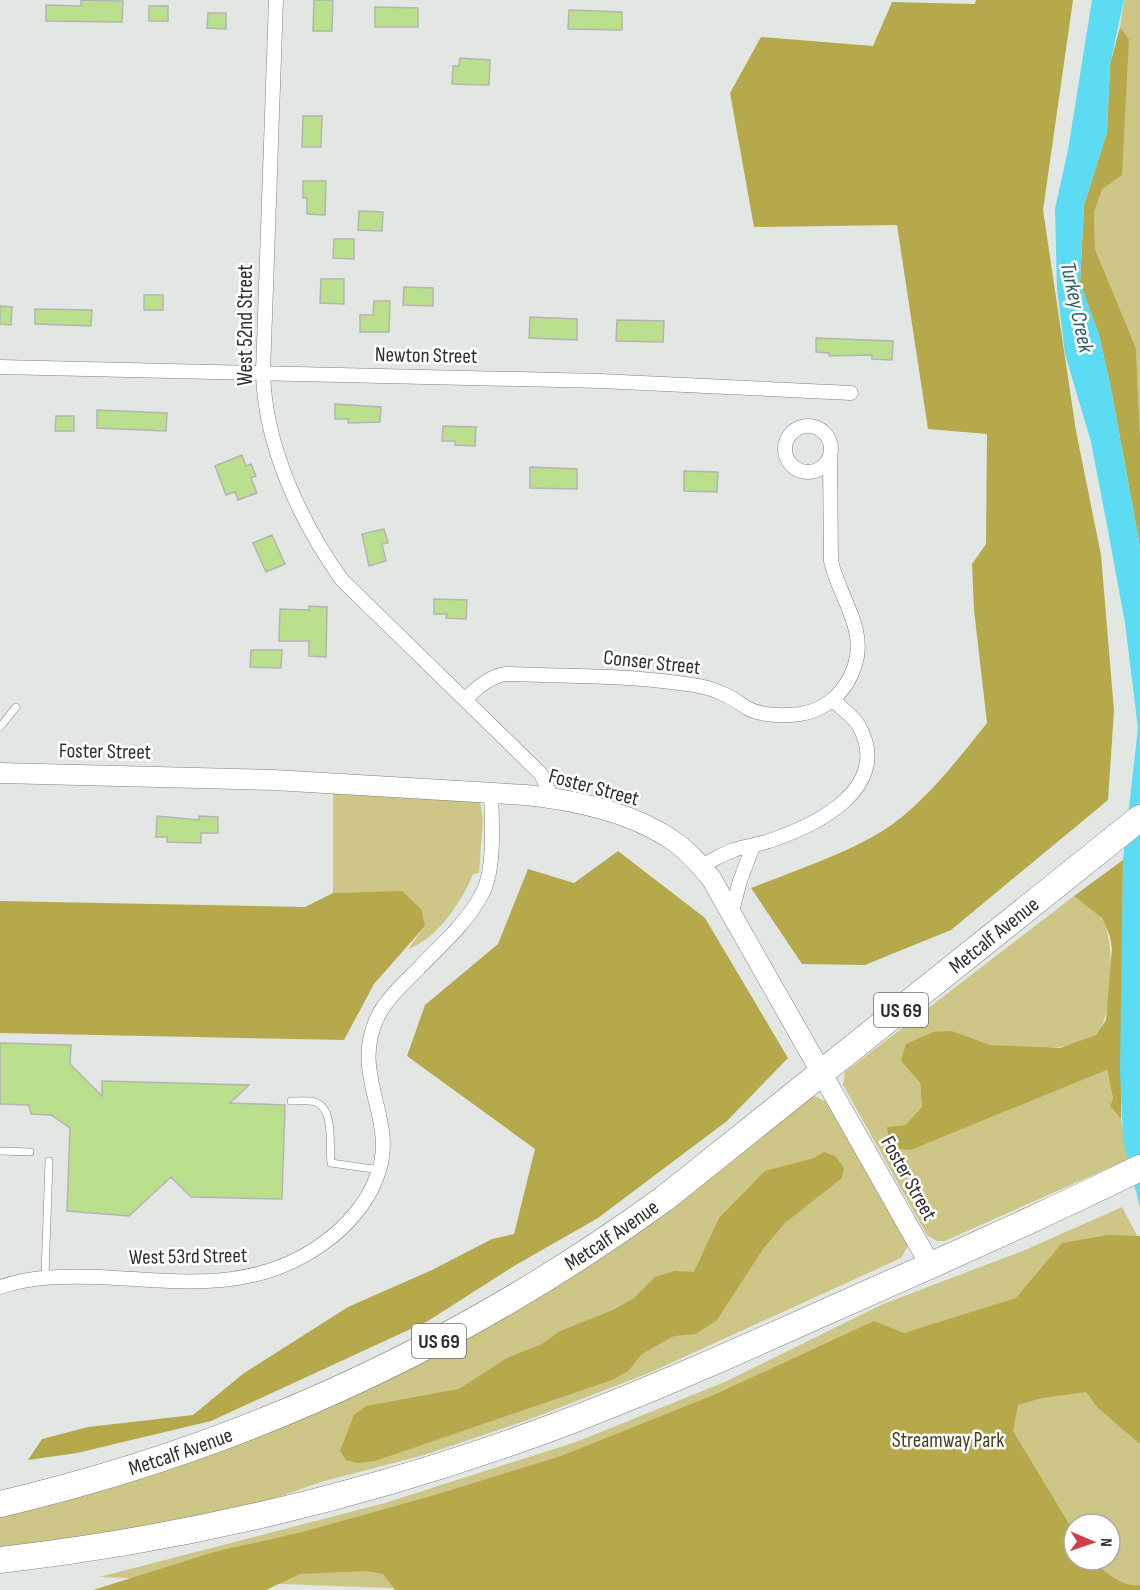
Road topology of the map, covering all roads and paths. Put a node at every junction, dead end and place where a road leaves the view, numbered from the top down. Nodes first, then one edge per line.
1 (276, 0) edge
2 (0, 367) edge
3 (263, 373) junction
4 (851, 393) dead end
5 (830, 459) dead end
6 (465, 700) junction
7 (834, 700) junction
8 (16, 706) dead end
9 (0, 727) edge
10 (0, 773) edge
11 (491, 794) junction
12 (552, 798) junction
13 (1140, 818) edge
14 (753, 846) junction
15 (700, 866) junction
16 (732, 911) junction
17 (822, 1072) junction
18 (291, 1101) dead end
19 (0, 1151) edge
20 (30, 1152) dead end
21 (49, 1161) dead end
22 (1140, 1168) edge
23 (380, 1170) junction
24 (931, 1266) junction
25 (45, 1276) junction
26 (0, 1287) edge
27 (0, 1504) edge
28 (0, 1560) edge

1 - 3 street, West 52nd Street
2 - 3 street, Newton Street
3 - 4 street, Newton Street
3 - 6 street, West 52nd Street
5 - 7 street
6 - 7 street, Conser Street
6 - 12 street, West 52nd Street
7 - 14 street
8 - 9 lane
10 - 11 street, Foster Street
11 - 12 street, Foster Street
11 - 23 street, West 53rd Street
12 - 15 street, Foster Street
13 - 17 highway, Metcalf Avenue / US 69
14 - 15 street
14 - 16 street
15 - 16 street, Foster Street
16 - 17 street, Foster Street
17 - 24 street, Foster Street
17 - 27 highway, Metcalf Avenue / US 69
18 - 23 lane
19 - 20 lane
21 - 25 lane
22 - 24 highway
23 - 25 street, West 53rd Street
24 - 28 highway
25 - 26 street, West 53rd Street

